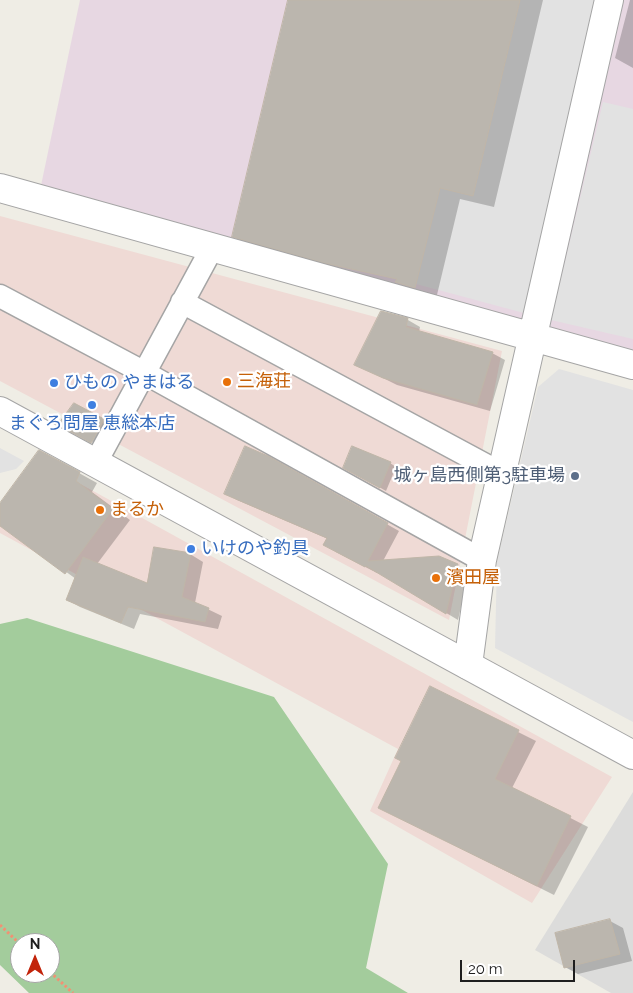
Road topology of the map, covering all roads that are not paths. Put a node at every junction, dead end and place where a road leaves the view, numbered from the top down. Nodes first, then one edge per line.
1 (609, 0) edge
2 (0, 188) edge
3 (212, 248) junction
4 (0, 296) edge
5 (182, 302) junction
6 (531, 337) junction
7 (633, 366) edge
8 (143, 372) junction
9 (0, 411) edge
10 (96, 462) junction
11 (502, 474) junction
12 (482, 560) junction
13 (468, 665) junction
14 (633, 755) edge

1 - 6 street
2 - 3 street
3 - 5 lane
3 - 6 street
4 - 8 lane
5 - 8 lane
5 - 11 lane
6 - 7 street
6 - 11 street
8 - 10 lane
8 - 12 lane
9 - 10 street
10 - 13 street
11 - 12 street
12 - 13 street
13 - 14 street

